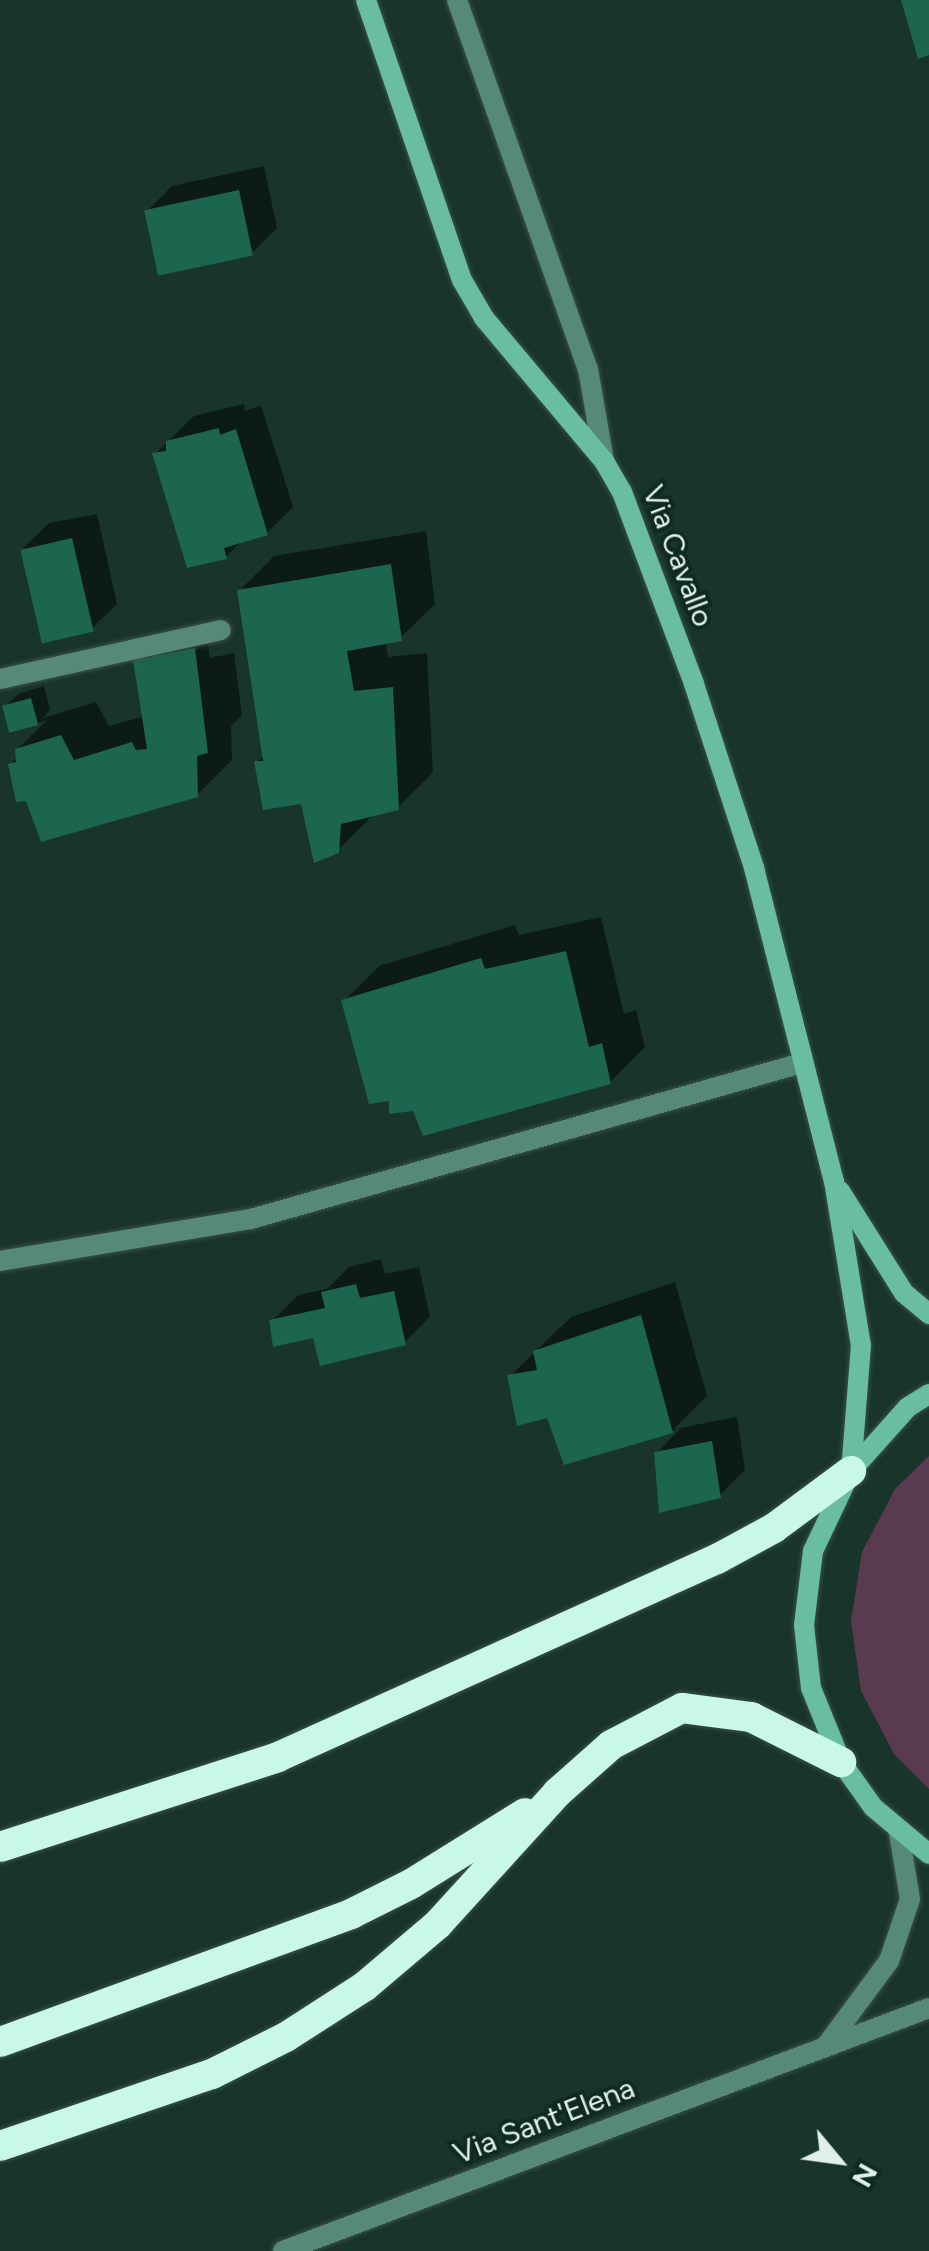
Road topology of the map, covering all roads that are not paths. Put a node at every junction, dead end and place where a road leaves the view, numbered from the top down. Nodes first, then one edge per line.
1 (366, 0) edge
2 (457, 0) edge
3 (604, 461) junction
4 (221, 630) dead end
5 (0, 679) edge
6 (802, 1063) junction
7 (834, 1181) junction
8 (0, 1262) edge
9 (929, 1314) edge
10 (929, 1394) edge
11 (850, 1470) junction
12 (841, 1762) junction
13 (557, 1793) junction
14 (899, 1833) junction
15 (0, 1848) edge
16 (929, 1854) edge
17 (929, 2008) edge
18 (0, 2042) edge
19 (826, 2047) junction
20 (0, 2146) edge
21 (283, 2251) edge

1 - 3 main road, Via Cavallo
2 - 3 street
3 - 6 main road, Via Cavallo
4 - 5 street
6 - 7 main road, Via Cavallo
6 - 8 street
7 - 9 main road
7 - 11 main road
10 - 11 main road
11 - 12 main road
11 - 15 highway
12 - 13 highway
12 - 14 main road
13 - 18 highway
13 - 20 highway
14 - 16 main road
14 - 19 street
17 - 19 street, Via Sant'Elena
19 - 21 street, Via Sant'Elena

